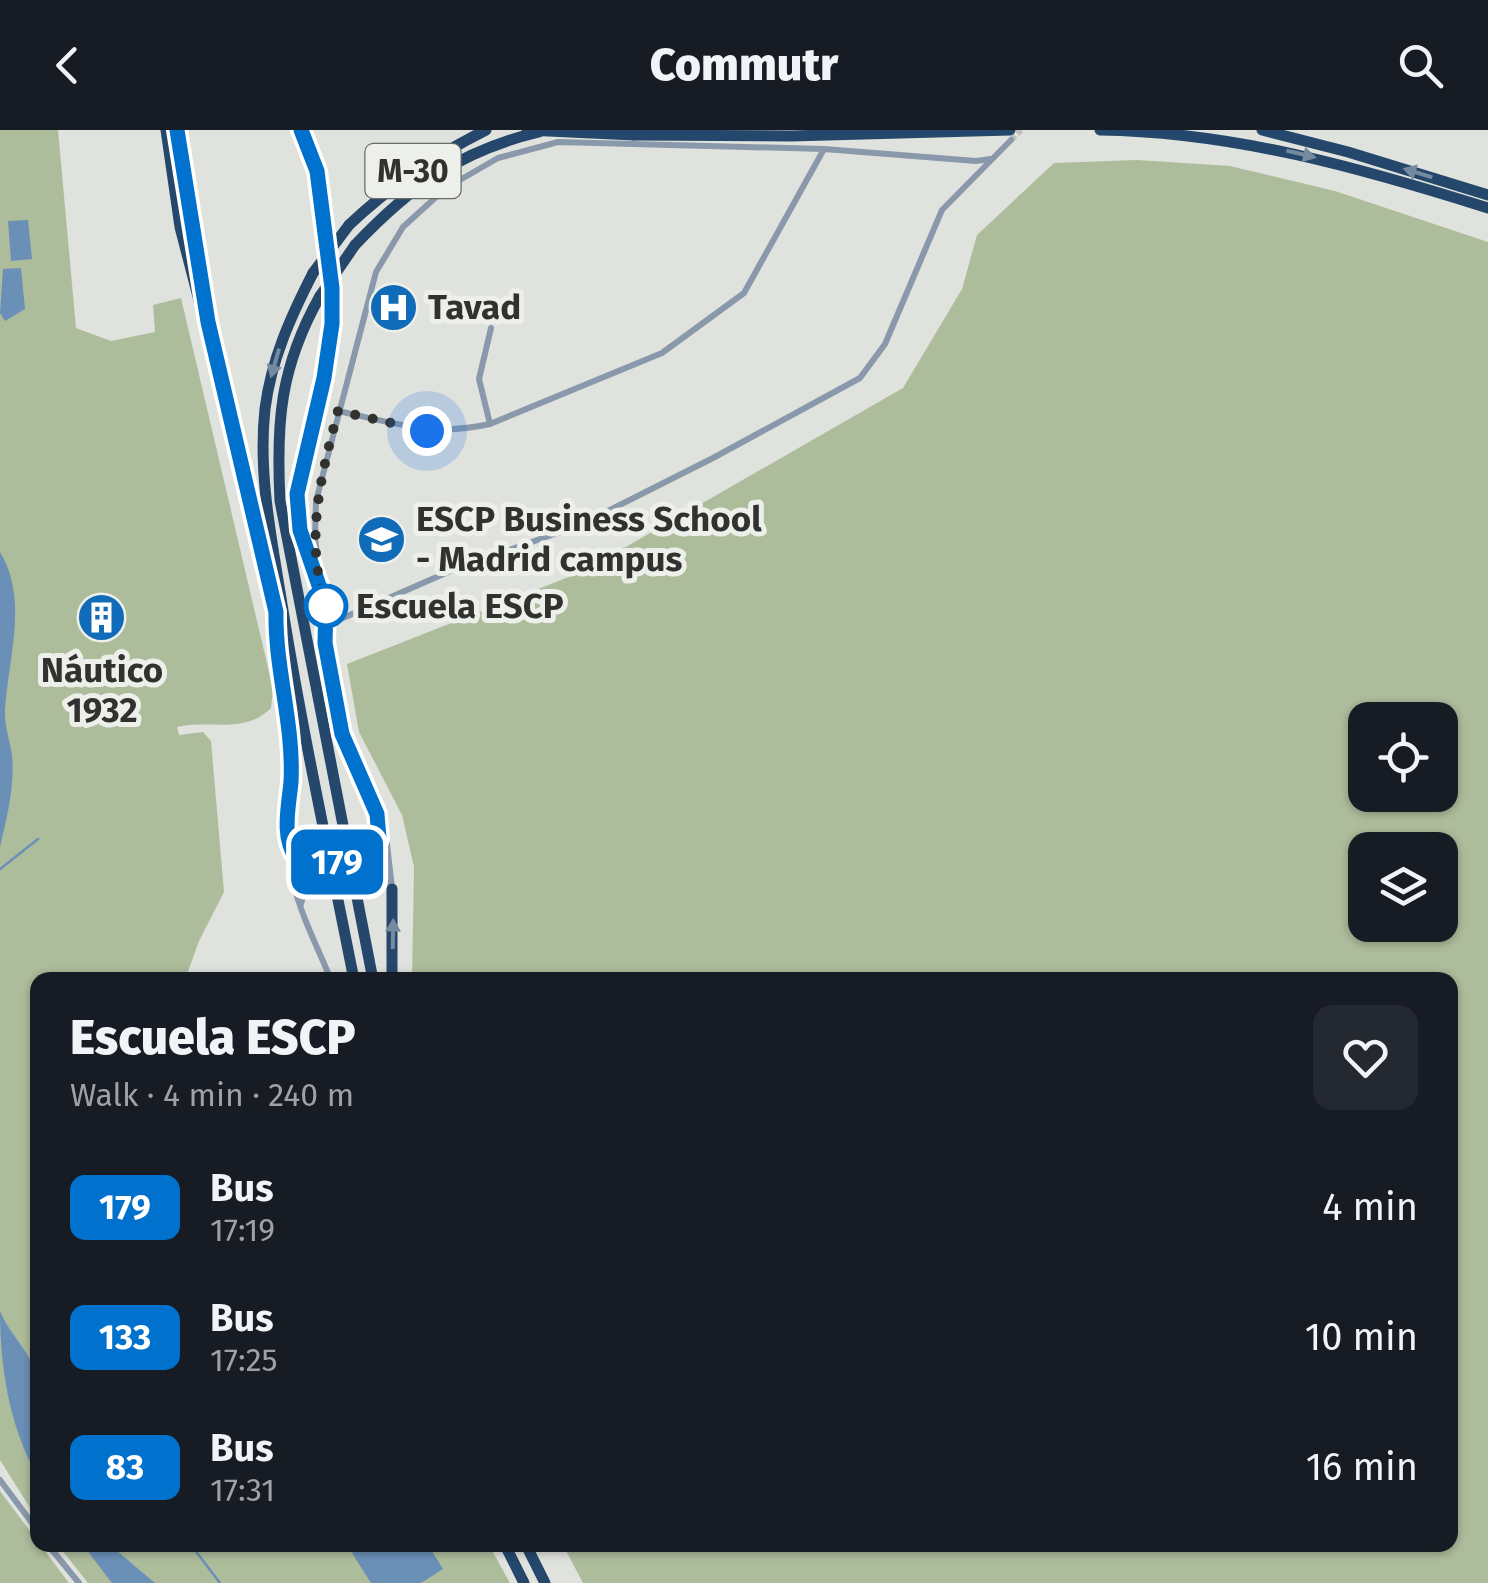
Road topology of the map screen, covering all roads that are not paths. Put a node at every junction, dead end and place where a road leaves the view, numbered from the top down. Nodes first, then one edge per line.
1 (166, 130) edge
2 (180, 130) edge
3 (301, 130) edge
4 (486, 130) edge
5 (527, 130) edge
6 (550, 130) edge
7 (1100, 130) edge
8 (1262, 130) edge
9 (1011, 135) edge
10 (824, 149) junction
11 (991, 159) junction
12 (967, 160) junction
13 (980, 170) junction
14 (1391, 180) junction
15 (1488, 194) edge
16 (1488, 208) edge
17 (1488, 217) edge
18 (491, 328) dead end
19 (338, 411) junction
20 (230, 420) junction
21 (490, 424) junction
22 (297, 494) junction
23 (303, 544) junction
24 (294, 564) junction
25 (322, 594) junction
26 (276, 612) junction
27 (327, 615) junction
28 (346, 615) junction
29 (327, 625) junction
30 (288, 642) junction
31 (325, 643) junction
32 (377, 814) junction
33 (288, 838) junction
34 (392, 889) junction
35 (301, 906) junction
36 (328, 972) edge
37 (352, 972) edge
38 (371, 972) edge
39 (392, 972) edge
40 (0, 1480) edge
41 (30, 1521) edge
42 (54, 1552) edge
43 (508, 1552) edge
44 (530, 1552) edge
45 (78, 1583) edge
46 (524, 1583) edge
47 (545, 1583) edge

1 - 20 highway
2 - 20 street
3 - 22 street
4 -> 30 highway, M-30, bridge
5 - 9 highway, bridge
6 - 24 highway, M-30, bridge
7 -> 14 highway
15 -> 8 highway
9 - 11 street
10 - 12 street
10 - 19 street
10 - 21 street
11 - 12 street
11 - 13 street
12 - 13 street
13 - 28 street
14 - 16 highway
14 - 17 highway
18 - 21 street
19 - 21 street
19 - 25 street
20 - 26 street
22 - 23 street
22 - 24 highway
23 - 25 street
23 - 31 street
24 - 38 highway, M-30
25 - 27 street
26 - 30 highway
26 - 33 street
27 - 28 street
27 - 29 street
28 - 29 street
29 - 31 street
30 - 37 highway, M-30
31 - 32 street
32 - 33 street, bridge
32 - 34 street
33 - 35 street
34 - 35 street, bridge
39 -> 34 highway
35 - 36 street
40 - 41 street
42 - 45 street
43 - 46 highway
44 - 47 highway

